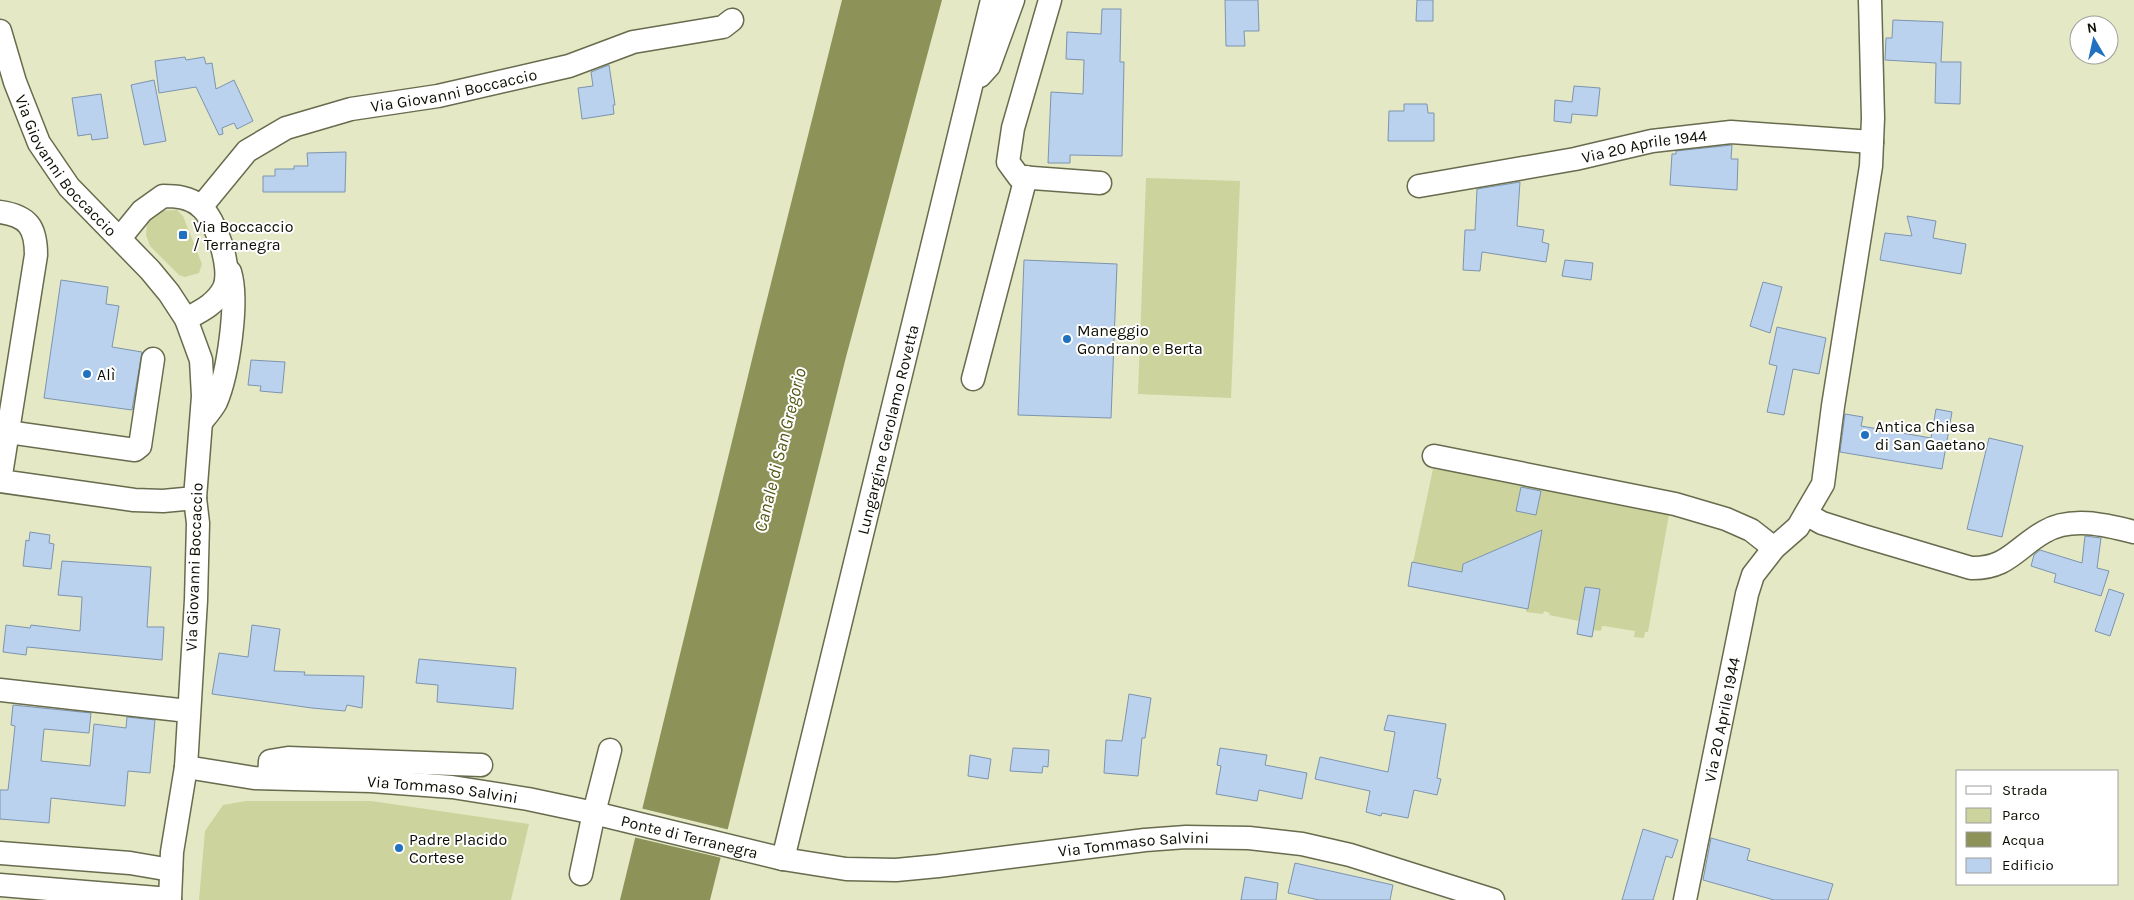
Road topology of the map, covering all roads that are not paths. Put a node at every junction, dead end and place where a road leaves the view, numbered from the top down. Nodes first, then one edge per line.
1 (992, 0) edge
2 (1013, 0) edge
3 (1050, 0) edge
4 (1870, 0) edge
5 (732, 20) dead end
6 (0, 30) edge
7 (970, 85) junction
8 (1872, 142) junction
9 (1026, 177) junction
10 (1100, 183) dead end
11 (1419, 186) dead end
12 (201, 207) junction
13 (0, 212) edge
14 (120, 238) junction
15 (226, 260) junction
16 (186, 320) junction
17 (153, 359) dead end
18 (973, 379) dead end
19 (200, 423) junction
20 (4, 432) edge
21 (1434, 456) dead end
22 (0, 482) edge
23 (195, 498) junction
24 (1806, 514) junction
25 (2134, 532) edge
26 (1774, 548) junction
27 (0, 690) edge
28 (188, 712) junction
29 (610, 750) dead end
30 (481, 765) dead end
31 (186, 767) junction
32 (269, 778) junction
33 (600, 814) junction
34 (0, 853) edge
35 (776, 857) junction
36 (171, 870) junction
37 (581, 874) dead end
38 (0, 885) edge
39 (170, 900) edge
40 (1493, 900) edge
41 (1686, 900) edge

1 - 7 street, Lungargine Gerolamo Rovetta
2 - 7 street
3 - 9 street
4 - 8 street, Via 20 Aprile 1944
5 - 12 street, Via Giovanni Boccaccio
6 - 14 street, Via Giovanni Boccaccio
7 - 35 street, Lungargine Gerolamo Rovetta
8 - 11 street, Via 20 Aprile 1944
8 - 24 street, Via 20 Aprile 1944
9 - 10 street
9 - 18 street
12 - 14 street, Via Giovanni Boccaccio
12 - 15 street
13 - 20 street
14 - 16 street, Via Giovanni Boccaccio
15 - 16 street
15 - 19 street
16 - 19 street, Via Giovanni Boccaccio
17 - 20 street
19 - 23 street, Via Giovanni Boccaccio
20 - 22 street
21 - 26 street
22 - 23 street
23 - 28 street, Via Giovanni Boccaccio
24 - 25 street
24 - 26 street, Via 20 Aprile 1944
26 - 41 street, Via 20 Aprile 1944
27 - 28 street
28 - 31 street, Via Giovanni Boccaccio
29 - 33 street
30 - 32 street, Via Tommaso Salvini
31 - 32 street, Via Tommaso Salvini
31 - 36 street, Via Giovanni Boccaccio
32 - 33 street, Via Tommaso Salvini
33 - 35 street, Ponte di Terranegra
33 - 37 street
34 - 36 street
35 - 40 street, Via Tommaso Salvini
36 - 39 street, Via Giovanni Boccaccio
38 - 39 street

